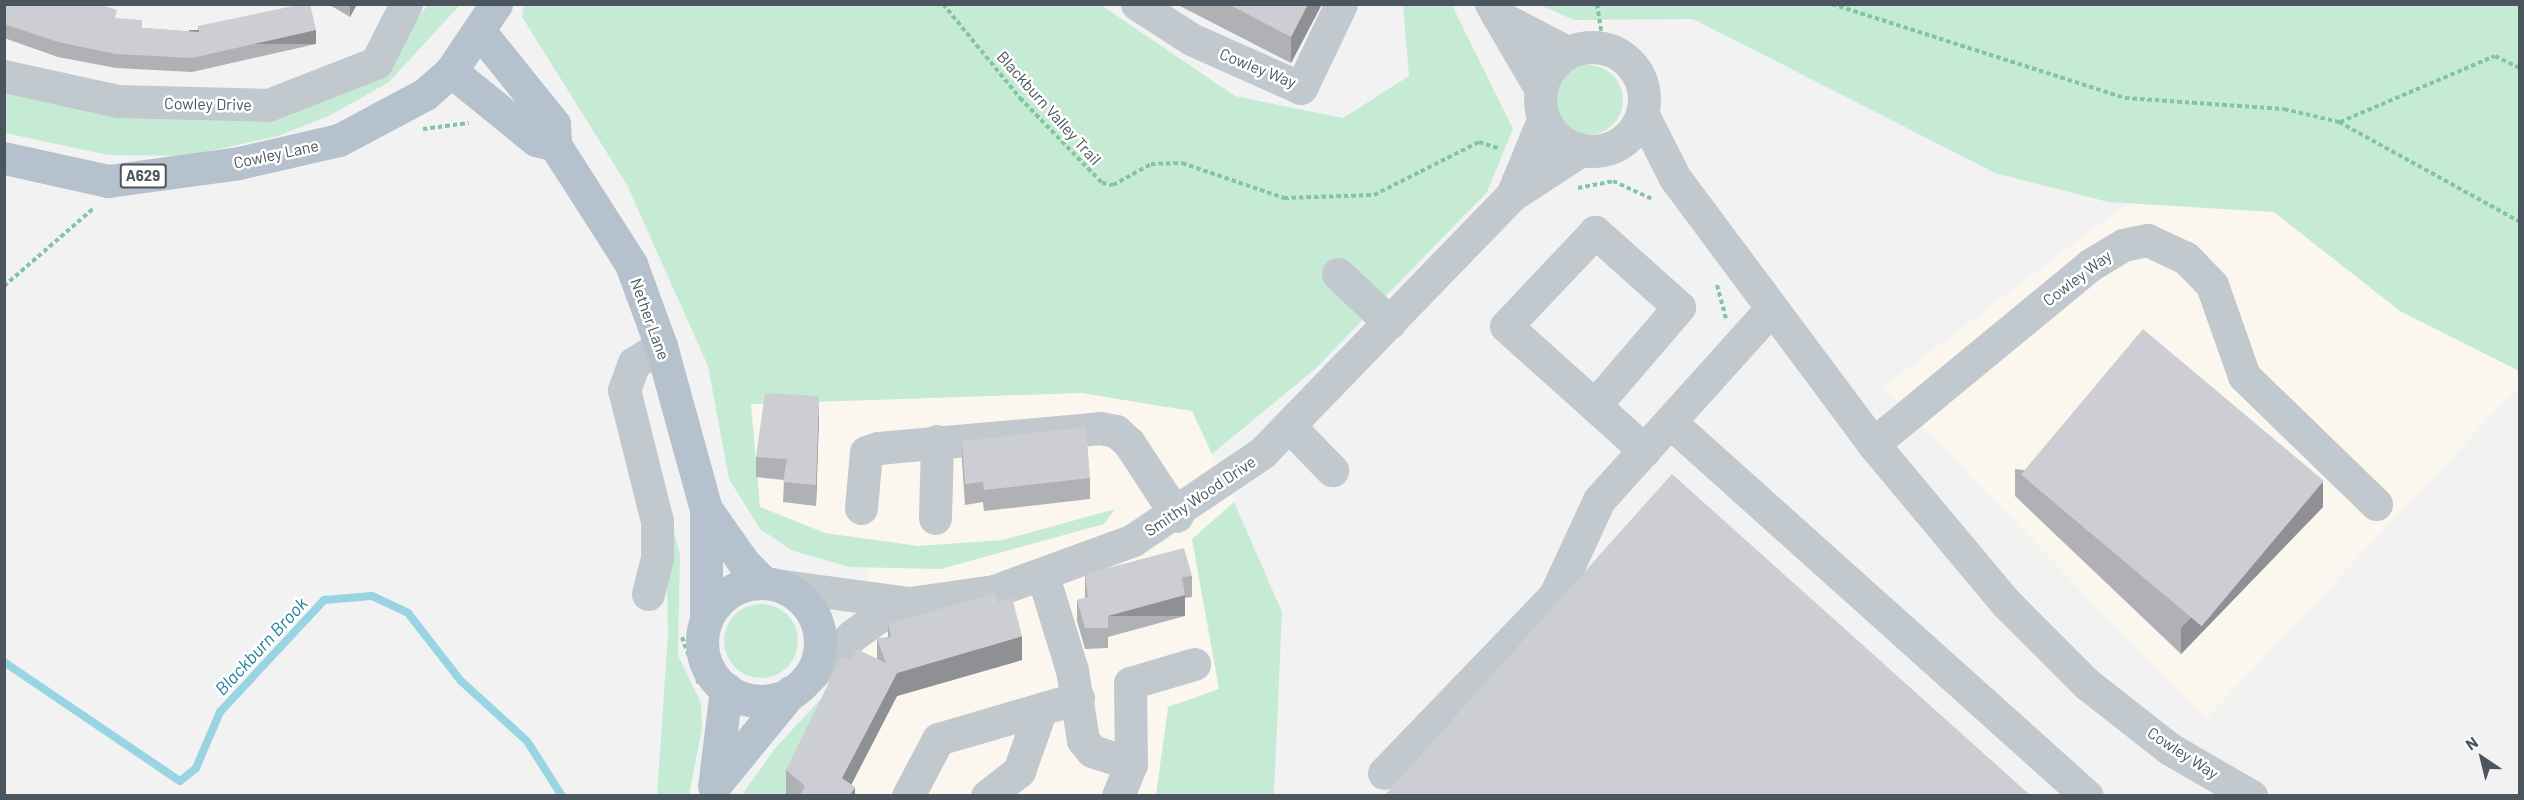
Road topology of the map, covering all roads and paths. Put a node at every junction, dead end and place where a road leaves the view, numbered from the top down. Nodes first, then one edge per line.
1 (406, 4) edge
2 (943, 4) edge
3 (1137, 4) edge
4 (1341, 4) edge
5 (1597, 4) edge
6 (1832, 4) edge
7 (1494, 10) edge
8 (488, 18) edge
9 (1604, 49) junction
10 (1568, 52) junction
11 (2520, 68) edge
12 (451, 71) junction
13 (4, 76) edge
14 (1540, 87) junction
15 (1642, 113) junction
16 (1543, 120) junction
17 (2339, 122) junction
18 (473, 125) dead end
19 (417, 130) dead end
20 (555, 145) junction
21 (1614, 147) junction
22 (1581, 150) junction
23 (1527, 158) junction
24 (4, 159) edge
25 (108, 181) junction
26 (1666, 190) junction
27 (1566, 193) dead end
28 (1512, 195) junction
29 (2520, 222) edge
30 (1338, 274) dead end
31 (4, 286) edge
32 (1772, 308) junction
33 (1390, 323) junction
34 (662, 346) junction
35 (1595, 405) junction
36 (1670, 422) junction
37 (1288, 426) junction
38 (937, 441) junction
39 (1873, 444) junction
40 (1644, 450) junction
41 (1332, 470) dead end
42 (2376, 504) dead end
43 (861, 508) dead end
44 (706, 510) junction
45 (1176, 516) junction
46 (935, 518) dead end
47 (1043, 576) junction
48 (774, 584) junction
49 (648, 594) dead end
50 (896, 604) junction
51 (706, 621) junction
52 (1194, 664) dead end
53 (798, 686) junction
54 (726, 689) junction
55 (1078, 698) junction
56 (1041, 709) junction
57 (1131, 764) junction
58 (1384, 773) dead end
59 (713, 790) edge
60 (908, 795) edge
61 (987, 795) edge
62 (1118, 795) edge
63 (2087, 795) edge
64 (2251, 795) edge

1 - 13 street, Cowley Drive
2 - 23 path, Blackburn Valley Trail
3 - 4 street, Cowley Way
5 - 9 path
6 - 17 path
7 - 10 street
7 - 14 street
8 - 12 main road, Cowley Lane / A629
8 - 20 main road, Nether Lane
9 - 10 street
9 - 15 street
10 - 14 street
11 - 17 path
12 - 20 main road
12 - 25 main road, Cowley Lane / A629
14 - 16 street
15 - 21 street
15 - 26 street, Cowley Way
16 - 22 street
16 - 23 street, Smithy Wood Drive
17 - 29 path
18 - 19 path
20 - 34 main road, Nether Lane
21 - 22 street
21 - 26 street, Cowley Way
22 - 28 street, Smithy Wood Drive
23 - 28 street, Smithy Wood Drive
24 - 25 main road, Cowley Lane / A629
25 - 31 path
26 - 27 path
26 - 32 street, Cowley Way
28 - 33 street, Smithy Wood Drive
30 - 33 street
32 - 36 street
32 - 39 street, Cowley Way
33 - 37 street, Smithy Wood Drive
34 - 44 main road, Nether Lane
34 - 49 street
35 - 35 street
35 - 40 street
36 - 40 street
36 - 63 street
37 - 41 street
37 - 45 street, Smithy Wood Drive
38 - 43 street
38 - 45 street
38 - 46 street
39 - 42 street, Cowley Way
39 - 64 street, Cowley Way
40 - 58 street
44 - 48 main road, Nether Lane
44 - 51 main road, Nether Lane
45 - 47 street, Smithy Wood Drive
47 - 50 street, Smithy Wood Drive
47 - 55 street
48 - 50 street, Smithy Wood Drive
48 - 51 main road
48 - 53 main road
50 - 53 street, Smithy Wood Drive
51 - 54 main road
52 - 57 street
53 - 54 main road
53 - 59 main road
54 - 59 main road
55 - 56 street
55 - 57 street
56 - 60 street
56 - 61 street
57 - 62 street

